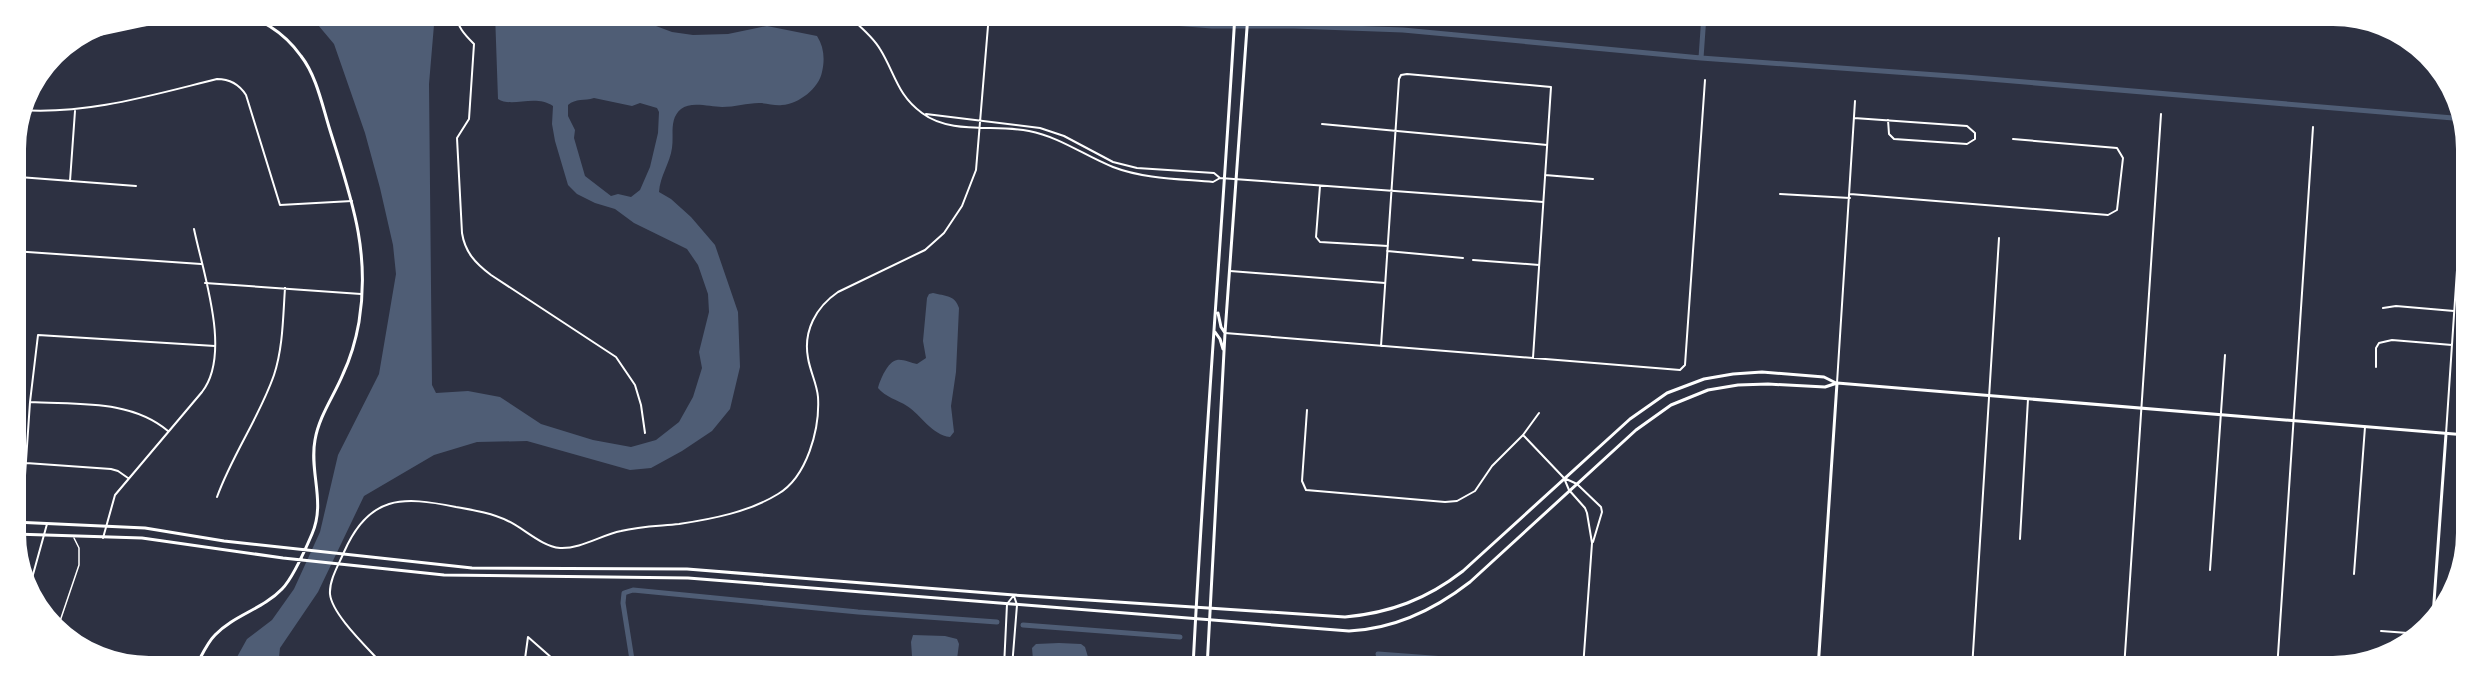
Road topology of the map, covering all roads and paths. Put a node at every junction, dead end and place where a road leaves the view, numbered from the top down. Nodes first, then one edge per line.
1 (158, 22) edge
2 (261, 22) edge
3 (457, 22) edge
4 (853, 22) edge
5 (988, 22) edge
6 (1235, 22) edge
7 (1248, 22) edge
8 (94, 36) edge
9 (1705, 80) dead end
10 (1855, 101) dead end
11 (29, 110) edge
12 (75, 111) junction
13 (923, 114) junction
14 (2161, 114) dead end
15 (1854, 118) junction
16 (982, 120) junction
17 (1888, 120) junction
18 (1322, 124) dead end
19 (981, 127) junction
20 (2313, 127) dead end
21 (1395, 131) junction
22 (2013, 139) dead end
23 (1547, 145) junction
24 (1084, 147) junction
25 (1082, 152) junction
26 (1545, 175) junction
27 (23, 177) edge
28 (1220, 178) junction
29 (1226, 179) junction
30 (1593, 179) dead end
31 (1236, 180) junction
32 (70, 181) junction
33 (136, 186) dead end
34 (1320, 186) junction
35 (1391, 191) junction
36 (1780, 194) dead end
37 (1850, 196) junction
38 (352, 201) junction
39 (1543, 202) junction
40 (2460, 224) edge
41 (194, 229) dead end
42 (1999, 238) dead end
43 (1388, 246) junction
44 (23, 252) edge
45 (1387, 252) junction
46 (1462, 258) dead end
47 (1473, 260) dead end
48 (201, 264) junction
49 (1539, 266) junction
50 (1230, 271) junction
51 (205, 283) junction
52 (1385, 283) junction
53 (285, 288) junction
54 (362, 294) junction
55 (2383, 308) dead end
56 (1217, 310) junction
57 (2454, 311) junction
58 (1215, 332) junction
59 (1226, 333) junction
60 (2452, 345) junction
61 (215, 346) junction
62 (1381, 346) junction
63 (1224, 353) junction
64 (2225, 355) dead end
65 (1533, 358) junction
66 (2376, 367) dead end
67 (1837, 383) junction
68 (1989, 396) junction
69 (2028, 399) junction
70 (30, 402) junction
71 (2141, 408) junction
72 (1307, 410) dead end
73 (1539, 413) dead end
74 (2221, 415) junction
75 (2294, 421) junction
76 (2366, 427) junction
77 (169, 432) junction
78 (645, 433) dead end
79 (2446, 434) junction
80 (1523, 435) junction
81 (2460, 435) edge
82 (26, 464) junction
83 (1564, 478) junction
84 (129, 479) junction
85 (1577, 484) junction
86 (1569, 490) junction
87 (218, 497) dead end
88 (22, 523) joint
89 (47, 524) junction
90 (106, 527) junction
91 (22, 534) edge
92 (44, 535) junction
93 (75, 538) junction
94 (103, 538) junction
95 (2020, 539) dead end
96 (1592, 543) junction
97 (2210, 570) dead end
98 (2354, 574) dead end
99 (32, 579) edge
100 (1014, 595) junction
101 (1007, 604) junction
102 (1017, 605) junction
103 (1196, 607) junction
104 (1211, 609) junction
105 (2434, 609) edge
106 (1196, 620) junction
107 (1210, 621) junction
108 (60, 622) edge
109 (2381, 631) dead end
110 (2410, 633) edge
111 (1584, 659) edge
112 (1819, 659) edge
113 (1973, 659) edge
114 (2125, 659) edge
115 (2278, 659) edge
116 (200, 660) edge
117 (379, 660) edge
118 (525, 660) edge
119 (554, 660) edge
120 (1004, 660) edge
121 (1013, 660) edge
122 (1194, 660) edge
123 (1208, 660) edge

1 - 8 street
2 - 38 street
3 - 78 street
4 - 13 street
5 - 16 street
6 - 29 street
7 - 31 street
9 - 65 street
10 - 15 street
11 - 12 street
12 - 32 street
12 - 38 street
13 - 16 street
13 - 19 street
14 - 71 street
15 - 17 street
15 - 37 street
16 - 19 street
16 - 24 street
17 - 17 street
18 - 21 street
19 - 25 street
19 - 117 street
20 - 75 street
21 - 23 street
21 - 23 street
21 - 35 street
22 - 37 street
23 - 26 street
24 - 25 street
24 - 28 street
25 - 28 street
26 - 30 street
26 - 39 street
27 - 32 street
28 - 29 street
29 - 31 street
29 - 56 street
31 - 34 street
31 - 50 street
32 - 33 street
34 - 35 street
34 - 43 street
35 - 39 street
35 - 43 street
36 - 37 street
37 - 67 street
38 - 54 street
39 - 49 street
40 - 57 street
41 - 48 street
42 - 68 street
43 - 45 street
44 - 48 street
45 - 46 street
45 - 52 street
47 - 49 street
48 - 51 street
49 - 65 street
50 - 52 street
50 - 59 street
51 - 53 street
51 - 61 street
52 - 62 street
53 - 54 street
53 - 87 street
54 - 116 street
55 - 57 street
56 - 58 street
56 - 59 street
57 - 60 street
58 - 63 street
58 - 103 street
59 - 62 street
59 - 63 street
60 - 66 street
60 - 79 street
61 - 70 street
61 - 77 street
62 - 65 street
63 - 104 street
64 - 74 street
67 - 68 street
67 - 83 street
67 - 85 street
67 - 112 street
68 - 69 street
68 - 113 street
69 - 71 street
69 - 95 street
70 - 77 street
70 - 82 street
71 - 74 street
71 - 114 street
72 - 80 street
73 - 80 street
74 - 75 street
74 - 97 street
75 - 76 street
75 - 115 street
76 - 79 street
76 - 98 street
77 - 84 street
79 - 81 street
79 - 105 street
80 - 83 street
82 - 84 street
82 - 88 street
83 - 85 street
83 - 86 street
83 - 104 street
84 - 90 street
85 - 86 street
85 - 96 street
86 - 96 street
86 - 107 street
88 - 89 street
89 - 90 street
89 - 92 street
90 - 94 street
90 - 100 street
91 - 92 street
92 - 93 street
92 - 99 street
93 - 94 street
93 - 108 lane
94 - 101 street
96 - 111 street
100 - 101 street
100 - 102 street
100 - 103 street
101 - 102 street
101 - 120 street
102 - 106 street
102 - 121 street
103 - 104 street
103 - 106 street
104 - 107 street
106 - 107 street
106 - 122 street
107 - 123 street
109 - 110 street
118 - 119 street

